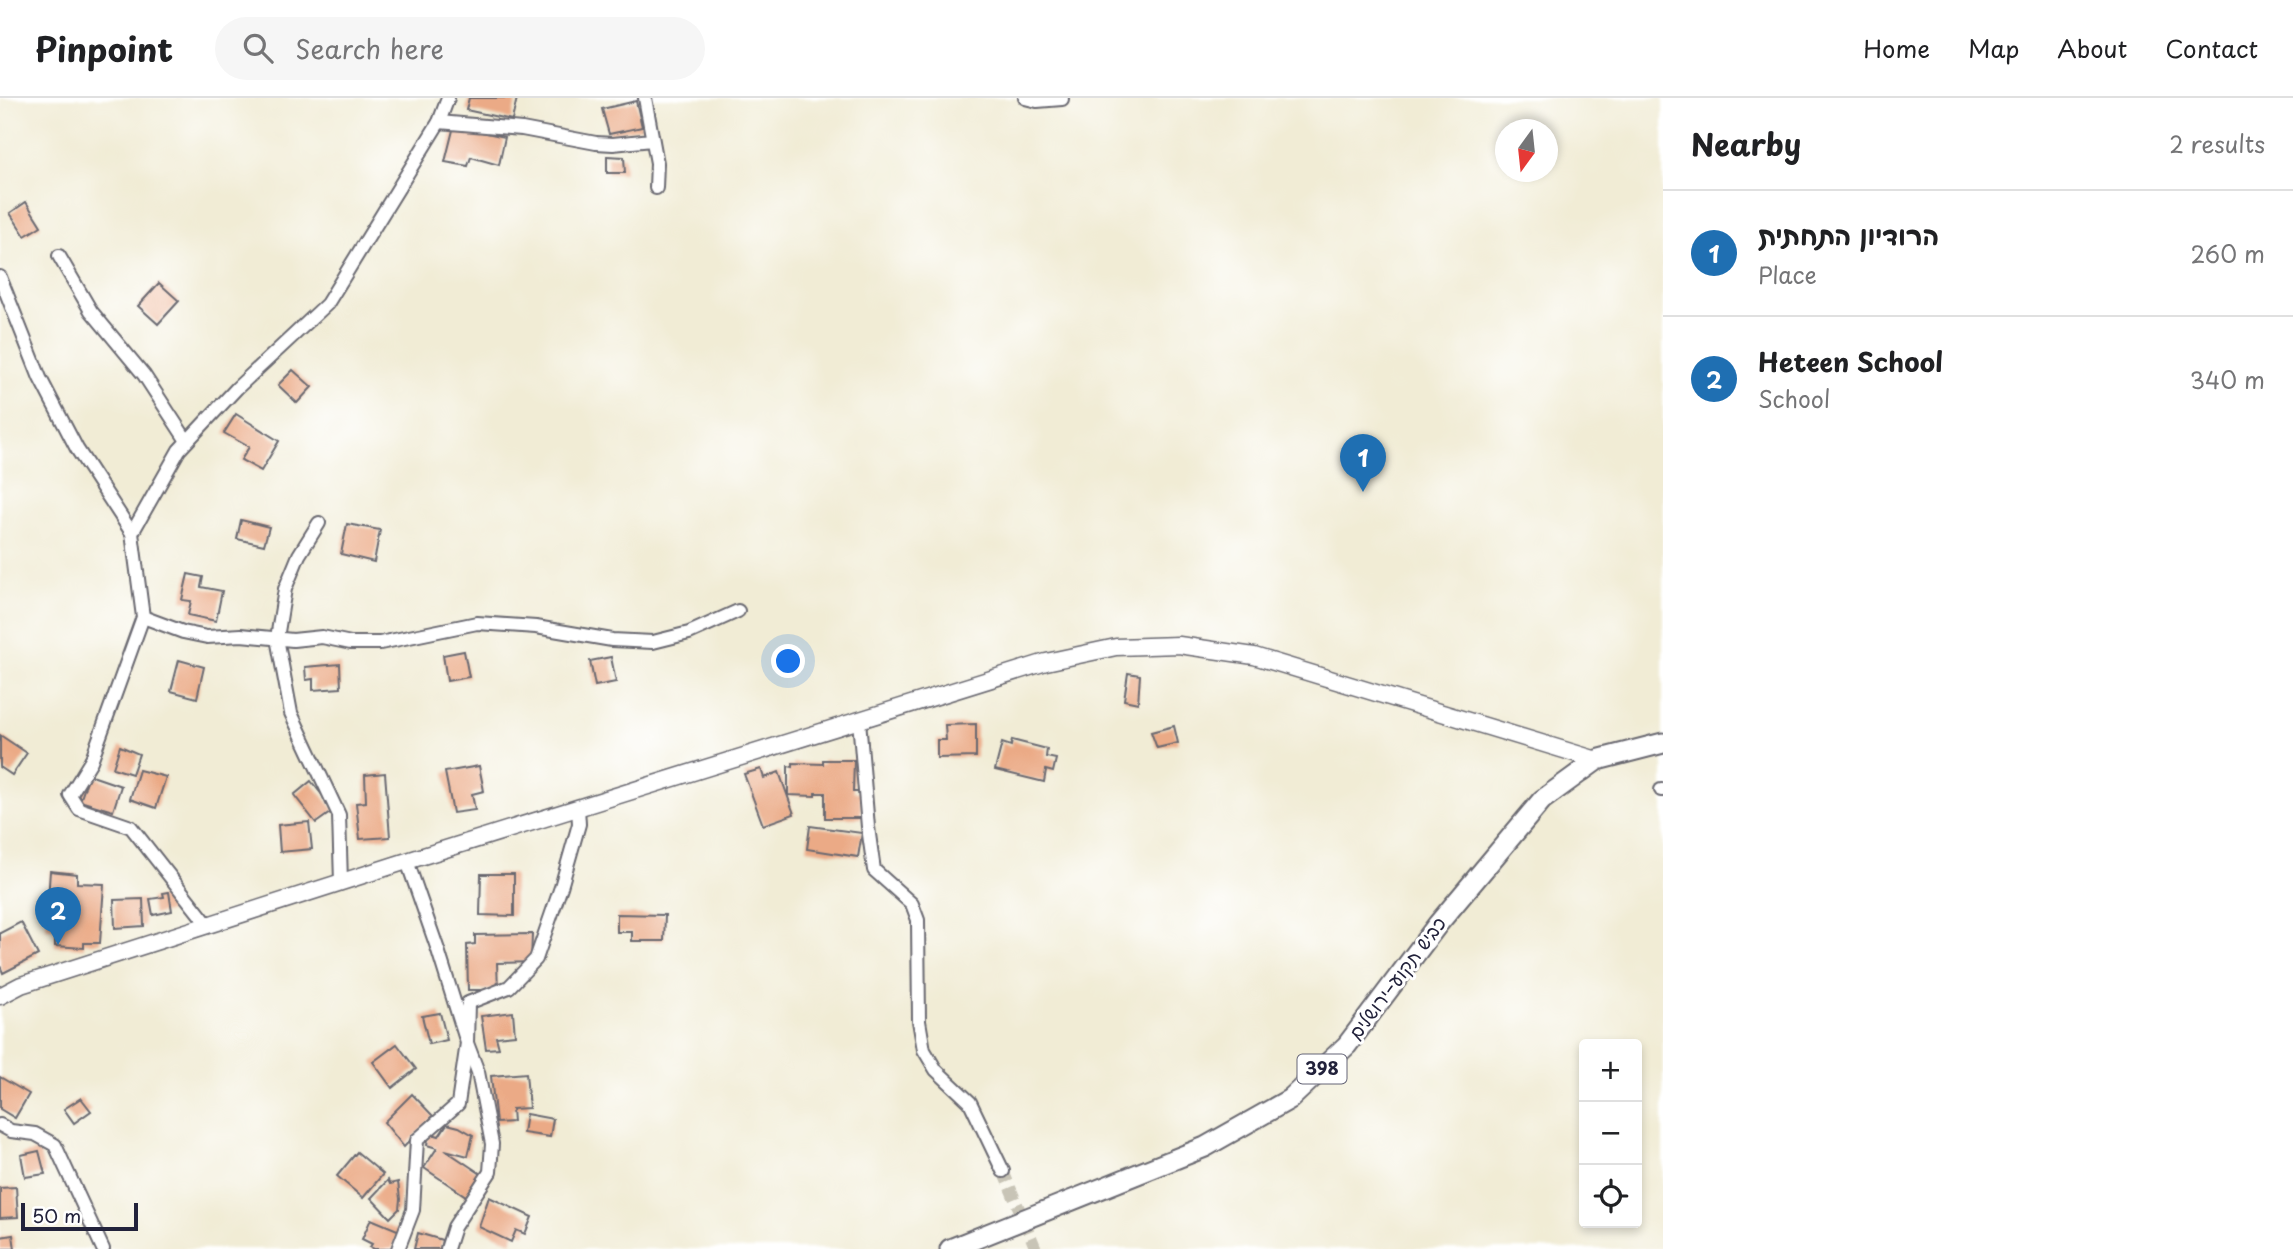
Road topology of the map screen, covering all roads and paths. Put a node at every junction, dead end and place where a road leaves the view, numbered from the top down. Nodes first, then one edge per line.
1 (448, 98) edge
2 (645, 98) edge
3 (1025, 98) edge
4 (1062, 99) edge
5 (439, 122) junction
6 (652, 140) junction
7 (656, 188) dead end
8 (59, 256) dead end
9 (0, 277) edge
10 (187, 441) junction
11 (319, 523) dead end
12 (132, 533) junction
13 (738, 611) dead end
14 (143, 617) junction
15 (277, 638) junction
16 (859, 720) junction
17 (1663, 743) edge
18 (1597, 760) junction
19 (578, 808) junction
20 (407, 861) junction
21 (341, 883) junction
22 (208, 925) junction
23 (0, 996) edge
24 (467, 1043) junction
25 (0, 1125) edge
26 (1003, 1171) tunnel mouth
27 (103, 1249) edge
28 (398, 1249) edge
29 (447, 1249) edge
30 (950, 1249) edge

1 - 5 street
2 - 6 street
3 - 4 street
5 - 6 street
5 - 10 street
6 - 7 street
8 - 10 street
9 - 12 street
10 - 12 street
11 - 15 street
12 - 14 street
13 - 15 street
14 - 15 street
14 - 22 street
15 - 21 street
16 - 18 street
16 - 19 street
16 - 26 street
17 - 18 main road, כביש תקוע–ירושלים / 398
18 - 30 main road, כביש תקוע–ירושלים / 398
19 - 20 street
19 - 24 street
20 - 21 street
20 - 24 street
21 - 22 street
22 - 23 street
24 - 28 street
24 - 29 street
25 - 27 street

